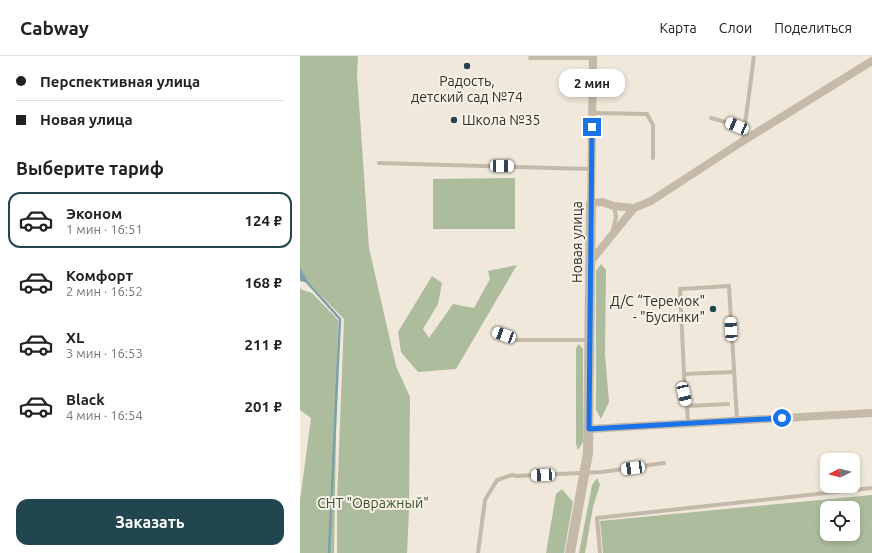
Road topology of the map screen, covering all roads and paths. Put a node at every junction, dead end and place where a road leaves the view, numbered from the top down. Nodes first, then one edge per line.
1 (754, 56) edge
2 (593, 57) edge
3 (530, 58) dead end
4 (872, 61) edge
5 (593, 113) junction
6 (711, 118) dead end
7 (744, 129) junction
8 (743, 140) junction
9 (653, 158) dead end
10 (379, 163) dead end
11 (592, 169) junction
12 (591, 202) junction
13 (614, 206) junction
14 (634, 208) junction
15 (613, 234) junction
16 (591, 261) junction
17 (495, 332) dead end
18 (590, 340) junction
19 (734, 372) junction
20 (684, 374) junction
21 (728, 404) dead end
22 (687, 406) junction
23 (872, 413) edge
24 (737, 420) junction
25 (688, 423) junction
26 (589, 429) junction
27 (664, 463) dead end
28 (584, 474) junction
29 (872, 488) edge
30 (478, 553) edge
31 (570, 553) edge
32 (600, 553) edge

1 - 7 lane
2 - 3 lane
2 - 5 street, Новая улица
4 - 8 street
5 - 9 lane
5 - 11 street, Новая улица
6 - 7 lane
7 - 8 lane
8 - 14 street
10 - 11 lane
11 - 12 street, Новая улица
12 - 13 street
12 - 16 street, Новая улица
13 - 14 street
13 - 15 lane
14 - 15 street
15 - 16 street
16 - 18 street, Новая улица
17 - 18 lane
18 - 26 street, Новая улица
19 - 20 lane
19 - 20 lane
19 - 24 lane
20 - 22 lane
21 - 22 lane
22 - 25 lane
23 - 24 street
24 - 25 street
25 - 26 street
26 - 28 street, Новая улица
27 - 28 lane
28 - 30 lane
28 - 31 street, Новая улица
29 - 32 lane

